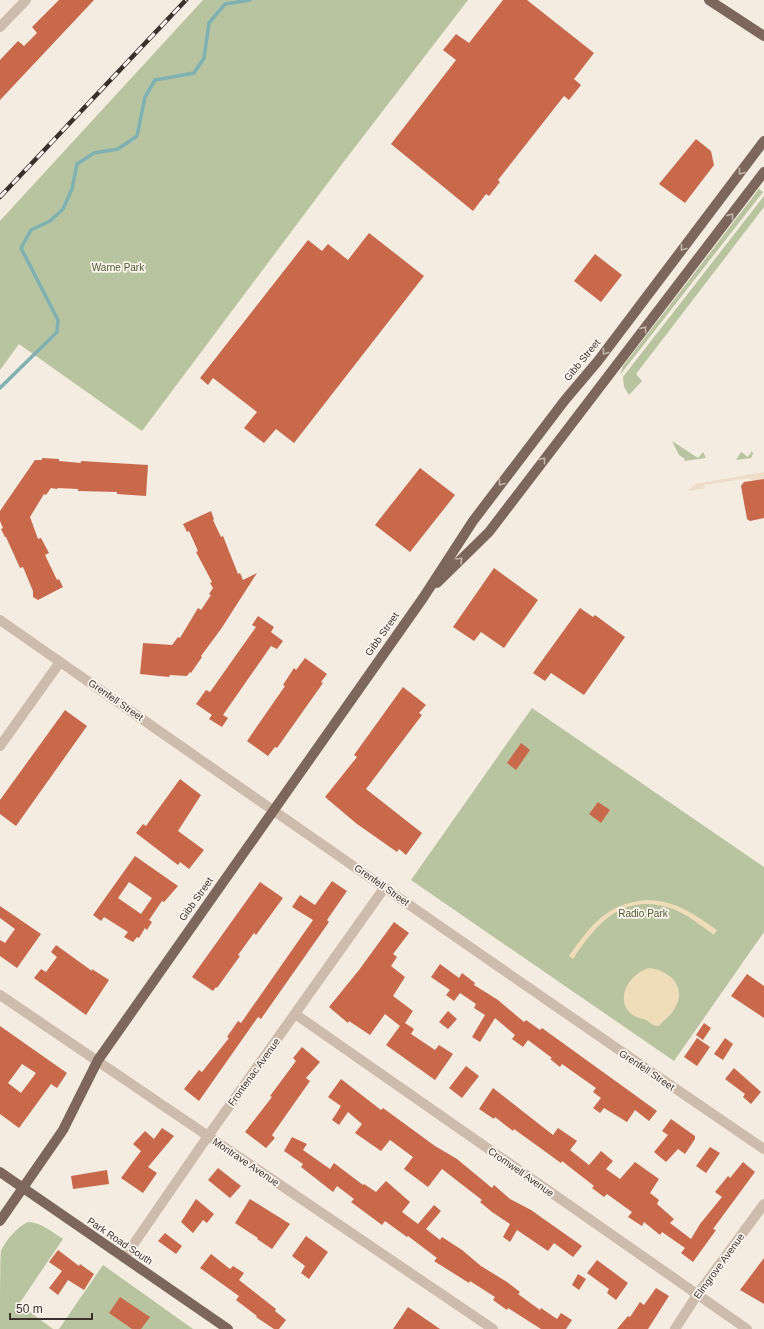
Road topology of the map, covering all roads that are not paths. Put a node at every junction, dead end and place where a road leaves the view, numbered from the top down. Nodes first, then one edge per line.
1 (26, 0) edge
2 (709, 0) edge
3 (0, 27) edge
4 (764, 36) edge
5 (764, 141) edge
6 (764, 172) edge
7 (422, 598) junction
8 (0, 620) edge
9 (60, 662) junction
10 (0, 746) edge
11 (274, 810) junction
12 (385, 887) junction
13 (0, 994) edge
14 (296, 1014) junction
15 (98, 1060) junction
16 (208, 1136) junction
17 (764, 1150) edge
18 (0, 1172) edge
19 (24, 1188) junction
20 (764, 1204) edge
21 (0, 1221) edge
22 (124, 1258) junction
23 (698, 1295) junction
24 (228, 1329) edge
25 (493, 1329) edge
26 (675, 1329) edge
27 (747, 1329) edge

1 - 3 street
2 - 4 main road
5 -> 7 main road, Gibb Street
7 -> 6 main road, Gibb Street
7 - 11 main road, Gibb Street
8 - 9 street, Grenfell Street
9 - 10 street
9 - 11 street, Grenfell Street
11 - 12 street, Grenfell Street
11 - 15 main road, Gibb Street
12 - 14 street, Frontenac Avenue
12 - 17 street, Grenfell Street
13 - 15 street, Montrave Avenue
14 - 16 street, Frontenac Avenue
14 - 23 street, Cromwell Avenue
15 - 16 street, Montrave Avenue
15 - 19 main road, Gibb Street
16 - 22 street, Frontenac Avenue
16 - 25 street, Montrave Avenue
18 - 19 main road, Park Road South
19 - 21 main road, Gibb Street
19 - 22 main road, Park Road South
20 - 23 street, Elmgrove Avenue
22 - 24 main road, Park Road South
23 - 26 street, Elmgrove Avenue
23 - 27 street, Cromwell Avenue

